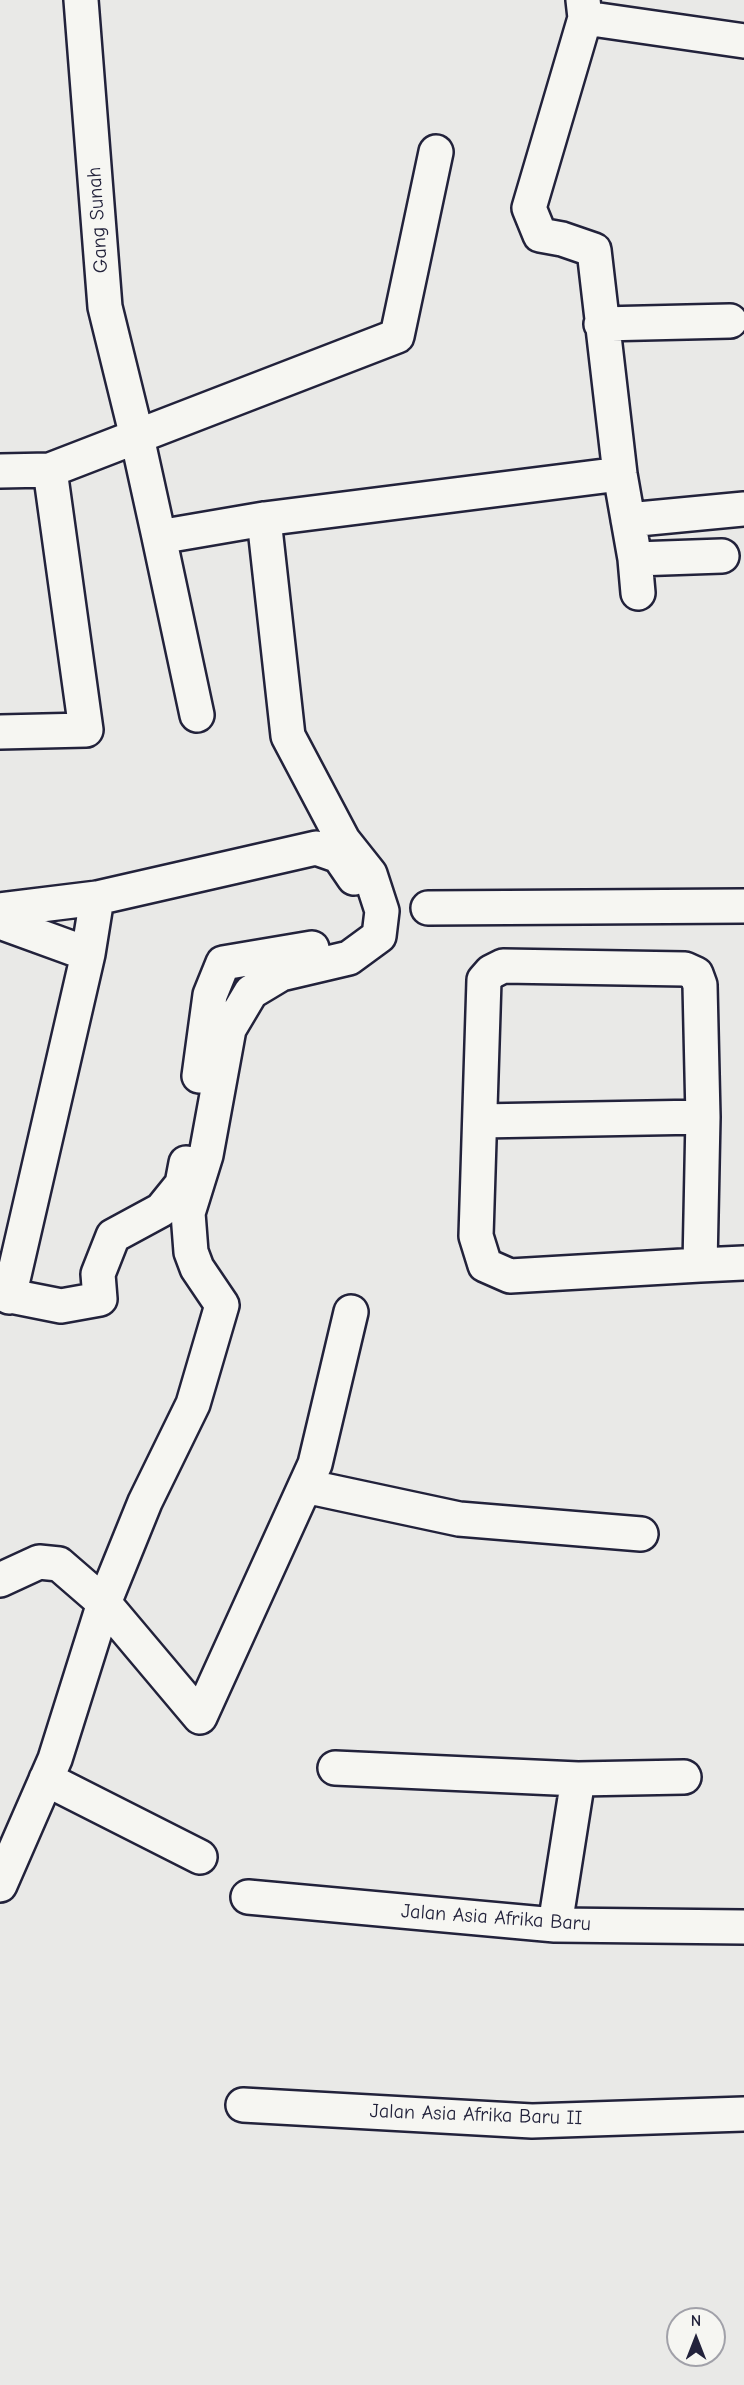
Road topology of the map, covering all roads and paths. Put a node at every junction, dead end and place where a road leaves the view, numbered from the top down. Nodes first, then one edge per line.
1 (81, 0) edge
2 (584, 9) edge
3 (744, 41) edge
4 (436, 152) dead end
5 (730, 321) dead end
6 (602, 324) junction
7 (137, 437) junction
8 (50, 470) junction
9 (0, 471) edge
10 (620, 474) junction
11 (744, 509) edge
12 (264, 519) junction
13 (627, 520) junction
14 (159, 537) junction
15 (722, 556) dead end
16 (635, 559) junction
17 (638, 593) dead end
18 (197, 715) dead end
19 (0, 732) edge
20 (97, 898) junction
21 (744, 906) edge
22 (428, 908) dead end
23 (0, 910) edge
24 (0, 922) edge
25 (88, 954) junction
26 (703, 1117) junction
27 (480, 1121) junction
28 (744, 1263) edge
29 (700, 1265) junction
30 (5, 1295) edge
31 (351, 1312) dead end
32 (305, 1486) junction
33 (641, 1534) dead end
34 (0, 1580) edge
35 (104, 1603) junction
36 (335, 1768) dead end
37 (684, 1777) dead end
38 (46, 1779) junction
39 (578, 1779) junction
40 (200, 1857) dead end
41 (0, 1886) edge
42 (248, 1897) dead end
43 (555, 1925) junction
44 (744, 1927) edge
45 (243, 2105) dead end
46 (744, 2114) edge

1 - 7 street, Gang Sunah
2 - 3 street
2 - 6 street
4 - 7 street
5 - 6 street
6 - 10 street
7 - 8 street
7 - 14 street, Gang Sunah
8 - 9 street
8 - 19 street
10 - 12 street
10 - 13 street
11 - 13 street
12 - 14 street
12 - 35 street
13 - 16 street
14 - 18 street, Gang Sunah
15 - 16 street
16 - 17 street
20 - 23 street
20 - 25 street
20 - 30 street
21 - 22 street
24 - 25 street
25 - 30 street
26 - 27 street
26 - 27 street
26 - 29 street
27 - 29 street
28 - 29 street
31 - 32 street
32 - 33 street
32 - 35 street
34 - 35 street
35 - 38 street
36 - 39 street
37 - 39 street
38 - 40 street
38 - 41 street
39 - 43 street
42 - 43 street, Jalan Asia Afrika Baru
43 - 44 street, Jalan Asia Afrika Baru
45 - 46 street, Jalan Asia Afrika Baru II

